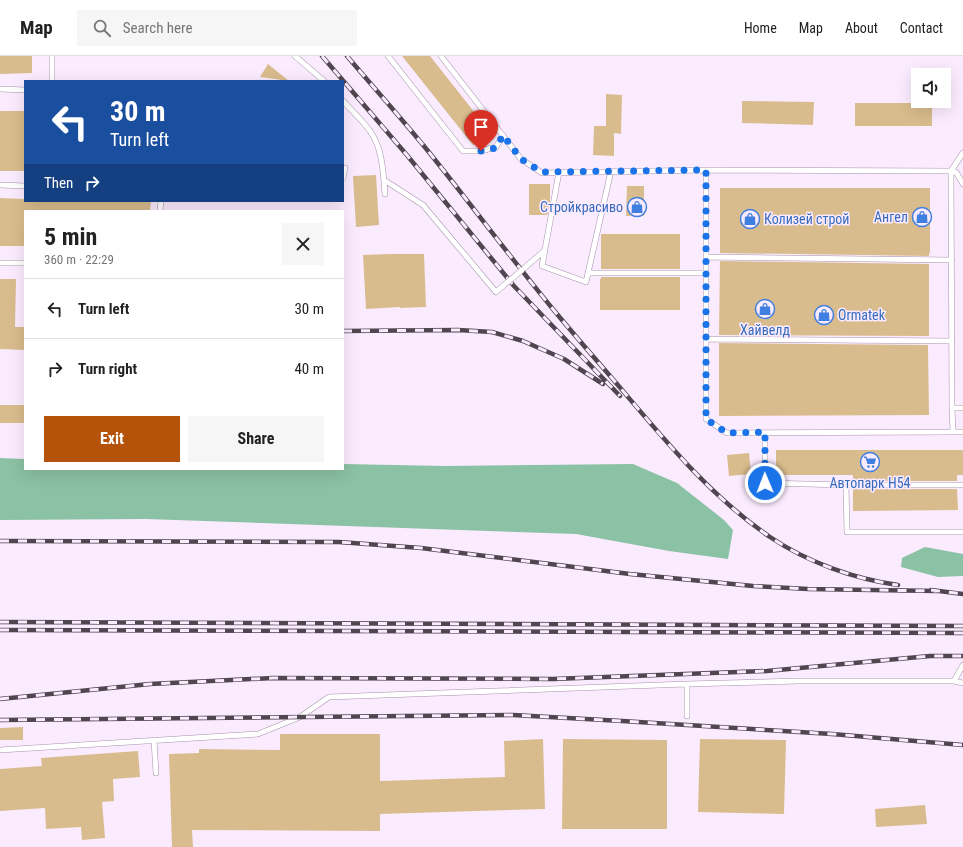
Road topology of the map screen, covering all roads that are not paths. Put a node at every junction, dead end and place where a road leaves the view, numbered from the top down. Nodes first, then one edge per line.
1 (52, 56) edge
2 (295, 56) edge
3 (388, 56) edge
4 (441, 56) edge
5 (52, 80) edge
6 (323, 80) edge
7 (0, 89) edge
8 (24, 90) edge
9 (344, 102) edge
10 (503, 135) junction
11 (963, 153) edge
12 (345, 168) dead end
13 (706, 170) junction
14 (951, 170) junction
15 (611, 171) junction
16 (559, 172) junction
17 (344, 173) edge
18 (384, 180) junction
19 (963, 184) edge
20 (0, 185) edge
21 (24, 186) edge
22 (385, 194) dead end
23 (544, 251) junction
24 (706, 256) junction
25 (952, 260) junction
26 (0, 263) edge
27 (24, 263) edge
28 (588, 273) junction
29 (706, 273) junction
30 (706, 339) junction
31 (952, 341) junction
32 (952, 408) junction
33 (963, 408) edge
34 (765, 432) junction
35 (953, 432) junction
36 (963, 432) edge
37 (846, 485) junction
38 (963, 485) edge
39 (963, 532) edge
40 (963, 665) edge
41 (954, 681) junction
42 (963, 683) edge
43 (687, 684) junction
44 (687, 716) dead end
45 (154, 740) junction
46 (0, 750) edge
47 (156, 773) dead end

1 - 5 lane
2 - 6 lane
3 - 10 lane
4 - 10 lane
7 - 8 lane
9 - 18 lane
10 - 16 lane
11 - 14 lane
12 - 17 lane
13 - 14 lane
13 - 15 lane
13 - 24 lane
14 - 19 lane
14 - 25 lane
15 - 16 lane
15 - 28 lane
16 - 23 lane
18 - 22 lane
18 - 23 lane, bridge
20 - 21 lane
23 - 28 lane
24 - 25 lane
24 - 29 lane
25 - 31 lane
26 - 27 lane
28 - 29 lane
29 - 30 lane
30 - 31 lane
30 - 34 lane
31 - 32 lane
32 - 33 lane
32 - 35 lane
34 - 35 lane
34 - 37 lane
35 - 36 lane
37 - 38 lane
37 - 39 lane
40 - 41 lane
41 - 42 lane
41 - 43 lane
43 - 44 lane
43 - 45 lane
45 - 46 lane
45 - 47 lane

